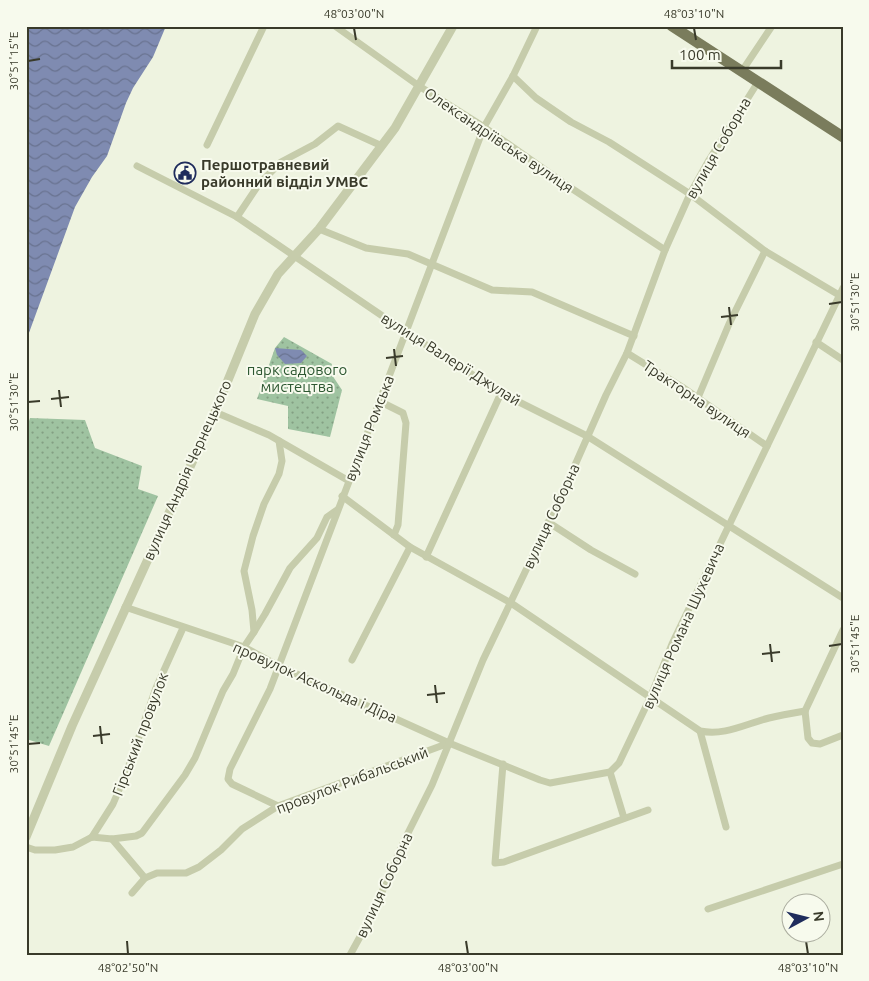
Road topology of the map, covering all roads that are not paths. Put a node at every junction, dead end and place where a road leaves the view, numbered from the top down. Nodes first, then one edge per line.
1 (264, 26) edge
2 (335, 26) edge
3 (453, 26) edge
4 (537, 26) edge
5 (672, 26) edge
6 (772, 26) edge
7 (742, 71) junction
8 (513, 76) junction
9 (758, 82) junction
10 (419, 86) junction
11 (484, 126) junction
12 (843, 137) edge
13 (207, 144) dead end
14 (382, 146) junction
15 (136, 166) dead end
16 (690, 194) junction
17 (237, 217) junction
18 (319, 229) junction
19 (665, 250) junction
20 (765, 251) junction
21 (296, 256) junction
22 (432, 263) junction
23 (843, 288) edge
24 (839, 295) junction
25 (406, 332) junction
26 (634, 336) junction
27 (816, 342) junction
28 (627, 353) junction
29 (843, 360) edge
30 (501, 394) junction
31 (698, 400) junction
32 (380, 401) junction
33 (215, 412) junction
34 (587, 436) junction
35 (279, 441) junction
36 (766, 446) junction
37 (348, 481) junction
38 (342, 496) junction
39 (339, 509) junction
40 (548, 522) junction
41 (729, 526) junction
42 (394, 535) junction
43 (410, 547) junction
44 (426, 557) junction
45 (635, 574) dead end
46 (843, 598) edge
47 (511, 603) junction
48 (125, 606) junction
49 (183, 628) junction
50 (843, 630) edge
51 (254, 632) junction
52 (244, 647) junction
53 (352, 660) dead end
54 (279, 666) junction
55 (650, 698) junction
56 (805, 711) junction
57 (700, 731) junction
58 (843, 735) edge
59 (450, 742) junction
60 (503, 764) junction
61 (610, 772) junction
62 (278, 806) junction
63 (648, 810) dead end
64 (624, 818) junction
65 (726, 827) dead end
66 (26, 837) edge
67 (92, 837) junction
68 (112, 839) junction
69 (26, 847) edge
70 (843, 864) edge
71 (145, 878) junction
72 (132, 894) dead end
73 (708, 909) dead end
74 (350, 955) edge

1 - 13 street
2 - 10 street, Олександріївська вулиця
3 - 10 street, вулиця Андрія Чернецького
4 - 8 street, вулиця Ромська
5 - 7 main road
6 - 7 street
7 - 9 main road
8 - 11 street, вулиця Ромська
8 - 16 street
9 - 12 main road
9 - 16 street, вулиця Соборна
10 - 11 street, Олександріївська вулиця
10 - 14 street, вулиця Андрія Чернецького
11 - 19 street, Олександріївська вулиця
11 - 22 street, вулиця Ромська
14 - 17 street
14 - 18 street, вулиця Андрія Чернецького
15 - 17 street, вулиця Валерії Джулай
16 - 19 street, вулиця Соборна
16 - 20 street
17 - 21 street, вулиця Валерії Джулай
18 - 21 street, вулиця Андрія Чернецького
18 - 22 street
19 - 26 street, вулиця Соборна
20 - 24 street
20 - 31 street
21 - 25 street, вулиця Валерії Джулай
21 - 33 street, вулиця Андрія Чернецького
22 - 25 street, вулиця Ромська
22 - 26 street
23 - 24 street, вулиця Романа Шухевича
24 - 27 street, вулиця Романа Шухевича
25 - 30 street, вулиця Валерії Джулай
25 - 32 street, вулиця Ромська
26 - 28 street, вулиця Соборна
27 - 29 street
27 - 36 street, вулиця Романа Шухевича
28 - 31 street, Тракторна вулиця
28 - 34 street, вулиця Соборна
30 - 34 street, вулиця Валерії Джулай
30 - 44 street
31 - 36 street, Тракторна вулиця
32 - 37 street, вулиця Ромська
32 - 42 street
33 - 35 street
33 - 48 street, вулиця Андрія Чернецького
34 - 40 street, вулиця Соборна
34 - 41 street, вулиця Валерії Джулай
35 - 37 street
35 - 51 street
36 - 41 street, вулиця Романа Шухевича
37 - 38 street, вулиця Ромська
38 - 39 street, вулиця Ромська
38 - 42 street
39 - 51 street
39 - 54 street, вулиця Ромська
40 - 45 street
40 - 47 street, вулиця Соборна
41 - 46 street, вулиця Валерії Джулай
41 - 55 street, вулиця Романа Шухевича
42 - 43 street
43 - 44 street
43 - 53 street
44 - 47 street
47 - 55 street
47 - 59 street, вулиця Соборна
48 - 49 street, провулок Аскольда і Діра
48 - 66 street, вулиця Андрія Чернецького
49 - 52 street, провулок Аскольда і Діра
49 - 67 street, Гірський провулок
50 - 56 street
51 - 52 street
52 - 54 street, провулок Аскольда і Діра
52 - 68 street
54 - 59 street, провулок Аскольда і Діра
54 - 62 street, вулиця Ромська
55 - 57 street
55 - 61 street, вулиця Романа Шухевича
56 - 57 street
56 - 58 street
57 - 65 street
59 - 60 street, провулок Аскольда і Діра
59 - 62 street, провулок Рибальський
59 - 74 street, вулиця Соборна
60 - 61 street
60 - 64 street
61 - 64 street
62 - 71 street, провулок Рибальський
63 - 64 street
67 - 68 street
67 - 69 street
68 - 71 street
70 - 73 street
71 - 72 street

